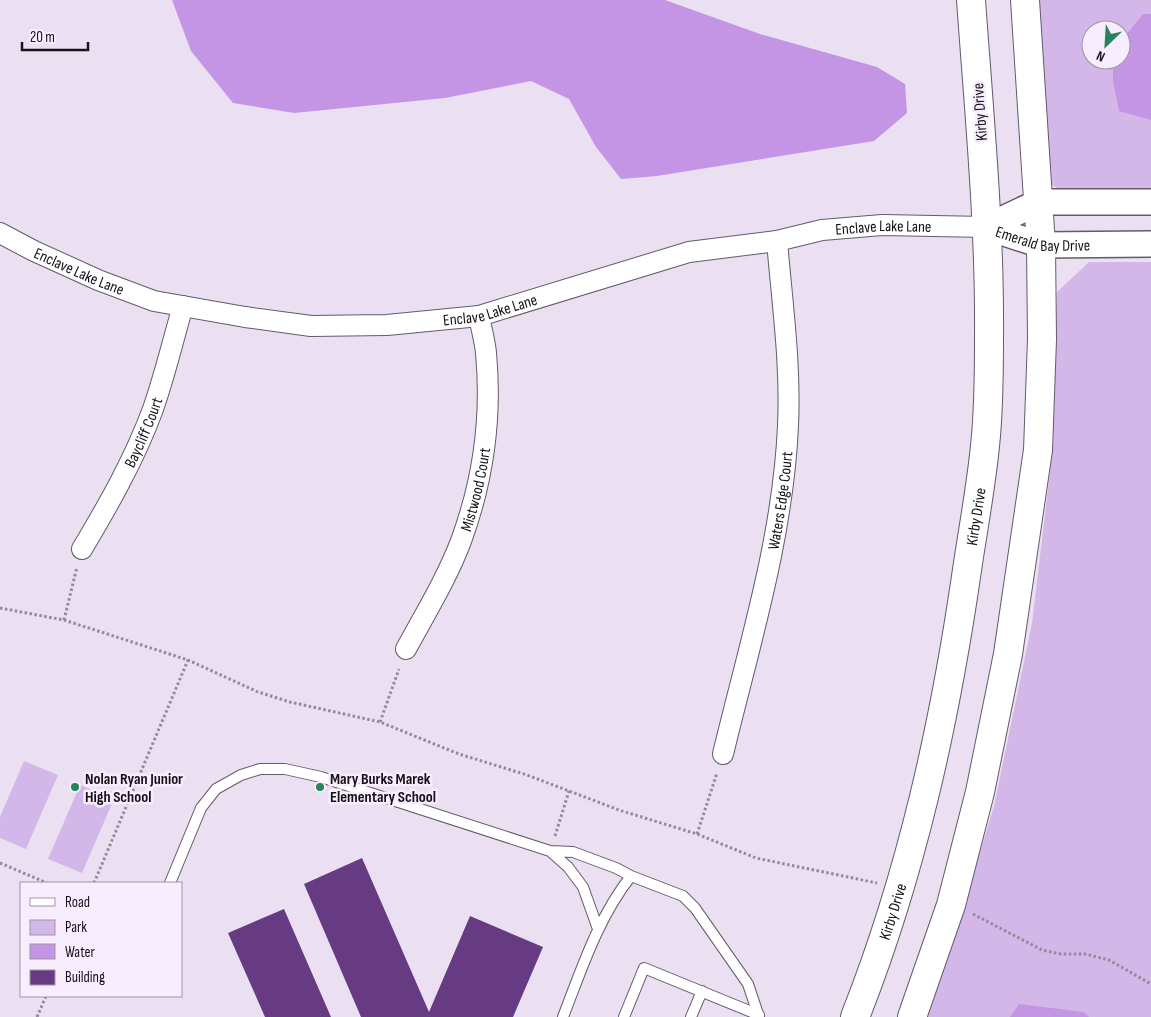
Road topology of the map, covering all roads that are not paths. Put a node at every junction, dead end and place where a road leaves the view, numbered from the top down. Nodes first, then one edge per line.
1 (971, 0) edge
2 (1025, 0) edge
3 (1039, 202) junction
4 (1151, 202) edge
5 (986, 227) junction
6 (0, 233) edge
7 (777, 241) junction
8 (1151, 244) edge
9 (1041, 245) junction
10 (183, 306) junction
11 (478, 316) junction
12 (82, 549) road end
13 (406, 649) road end
14 (723, 754) road end
15 (550, 851) junction
16 (631, 876) junction
17 (170, 882) edge
18 (598, 929) junction
19 (702, 991) junction
20 (759, 1016) edge
21 (563, 1017) edge
22 (624, 1017) edge
23 (691, 1017) edge
24 (855, 1017) edge
25 (912, 1017) edge

1 - 5 main road, Kirby Drive
2 - 3 main road
3 - 4 street, Emerald Bay Drive
3 - 5 street, Emerald Bay Drive
3 - 9 main road
5 - 7 street, Enclave Lake Lane
5 - 9 street, Emerald Bay Drive
5 - 24 main road, Kirby Drive
6 - 10 street, Enclave Lake Lane
7 - 11 street, Enclave Lake Lane
7 - 14 street, Waters Edge Court
8 - 9 street, Emerald Bay Drive
9 - 25 main road
10 - 11 street, Enclave Lake Lane
10 - 12 street, Baycliff Court
11 - 13 street, Mistwood Court
15 - 16 lane
15 - 17 lane
15 - 18 lane
16 - 18 lane
16 - 20 lane
18 - 21 lane
19 - 20 lane
19 - 22 lane
19 - 23 lane

